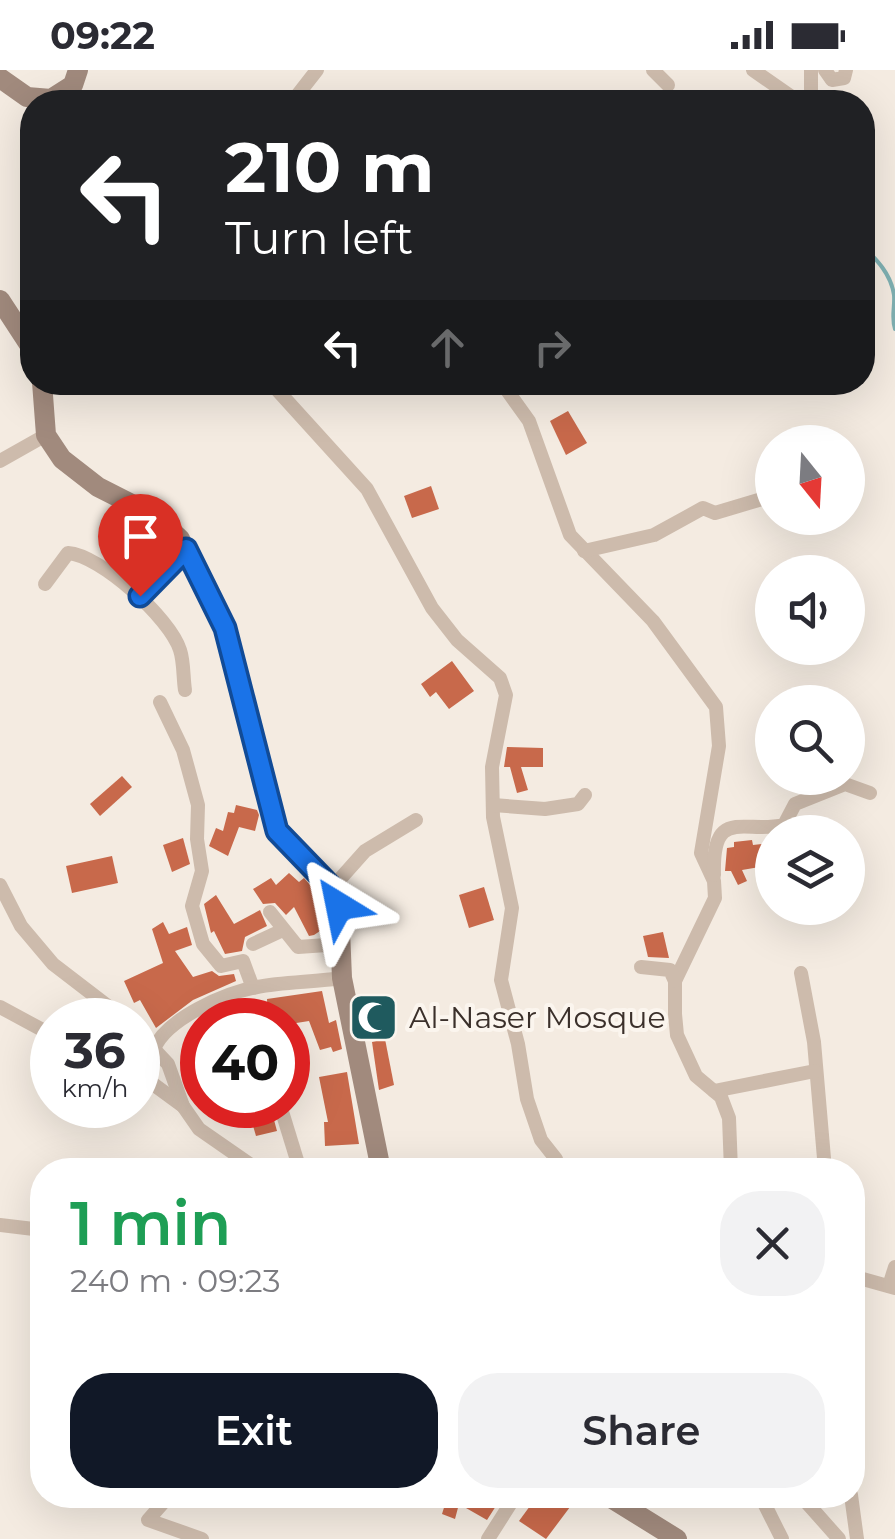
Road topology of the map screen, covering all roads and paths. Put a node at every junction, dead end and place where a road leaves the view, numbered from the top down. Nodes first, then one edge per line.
1 (317, 70) edge
2 (653, 70) edge
3 (753, 70) edge
4 (825, 70) edge
5 (846, 70) edge
6 (668, 85) dead end
7 (301, 90) edge
8 (782, 90) edge
9 (0, 300) edge
10 (20, 330) edge
11 (43, 395) edge
12 (282, 395) edge
13 (511, 395) edge
14 (46, 435) junction
15 (0, 461) edge
16 (755, 501) edge
17 (186, 549) junction
18 (584, 551) junction
19 (45, 584) dead end
20 (140, 596) junction
21 (185, 690) dead end
22 (160, 702) dead end
23 (870, 792) dead end
24 (585, 794) dead end
25 (492, 806) junction
26 (416, 820) dead end
27 (714, 880) junction
28 (0, 885) edge
29 (332, 888) junction
30 (270, 912) dead end
31 (283, 930) junction
32 (253, 944) dead end
33 (341, 944) junction
34 (641, 968) dead end
35 (801, 973) dead end
36 (342, 978) junction
37 (675, 981) junction
38 (253, 988) junction
39 (97, 998) edge
40 (0, 1007) edge
41 (30, 1023) edge
42 (160, 1034) edge
43 (160, 1055) edge
44 (814, 1072) junction
45 (714, 1091) junction
46 (180, 1098) edge
47 (199, 1128) edge
48 (287, 1128) edge
49 (241, 1158) edge
50 (296, 1158) edge
51 (379, 1158) edge
52 (555, 1158) edge
53 (731, 1158) edge
54 (824, 1158) edge
55 (0, 1225) edge
56 (30, 1229) edge
57 (895, 1267) edge
58 (865, 1280) edge
59 (892, 1287) edge
60 (159, 1508) edge
61 (508, 1508) edge
62 (627, 1508) edge
63 (766, 1508) edge
64 (812, 1508) edge
65 (853, 1508) edge
66 (202, 1539) edge
67 (488, 1539) edge
68 (677, 1539) edge
69 (782, 1539) edge
70 (839, 1539) edge
71 (857, 1539) edge

1 - 7 street
2 - 6 street
3 - 8 street
4 - 5 street
9 - 10 street
11 - 14 street
12 - 25 street
13 - 18 street
14 - 15 street
14 - 17 street
16 - 18 street
17 - 20 street
17 - 29 street
18 - 27 street
19 - 20 street
20 - 21 street
22 - 38 street
23 - 27 street
24 - 25 street
25 - 52 street
26 - 29 street
27 - 37 street
28 - 39 street
29 - 33 street
30 - 31 street
31 - 32 street
31 - 33 street
33 - 36 street
34 - 37 street
35 - 44 street
36 - 38 street
36 - 51 street
37 - 45 street
38 - 42 street
40 - 41 street
43 - 46 street
44 - 45 street
44 - 54 street
45 - 53 street
47 - 49 street
48 - 50 street
55 - 56 street
57 - 59 street
58 - 59 street
60 - 66 street
61 - 67 street
62 - 68 street
63 - 69 street
64 - 70 street
65 - 71 street

